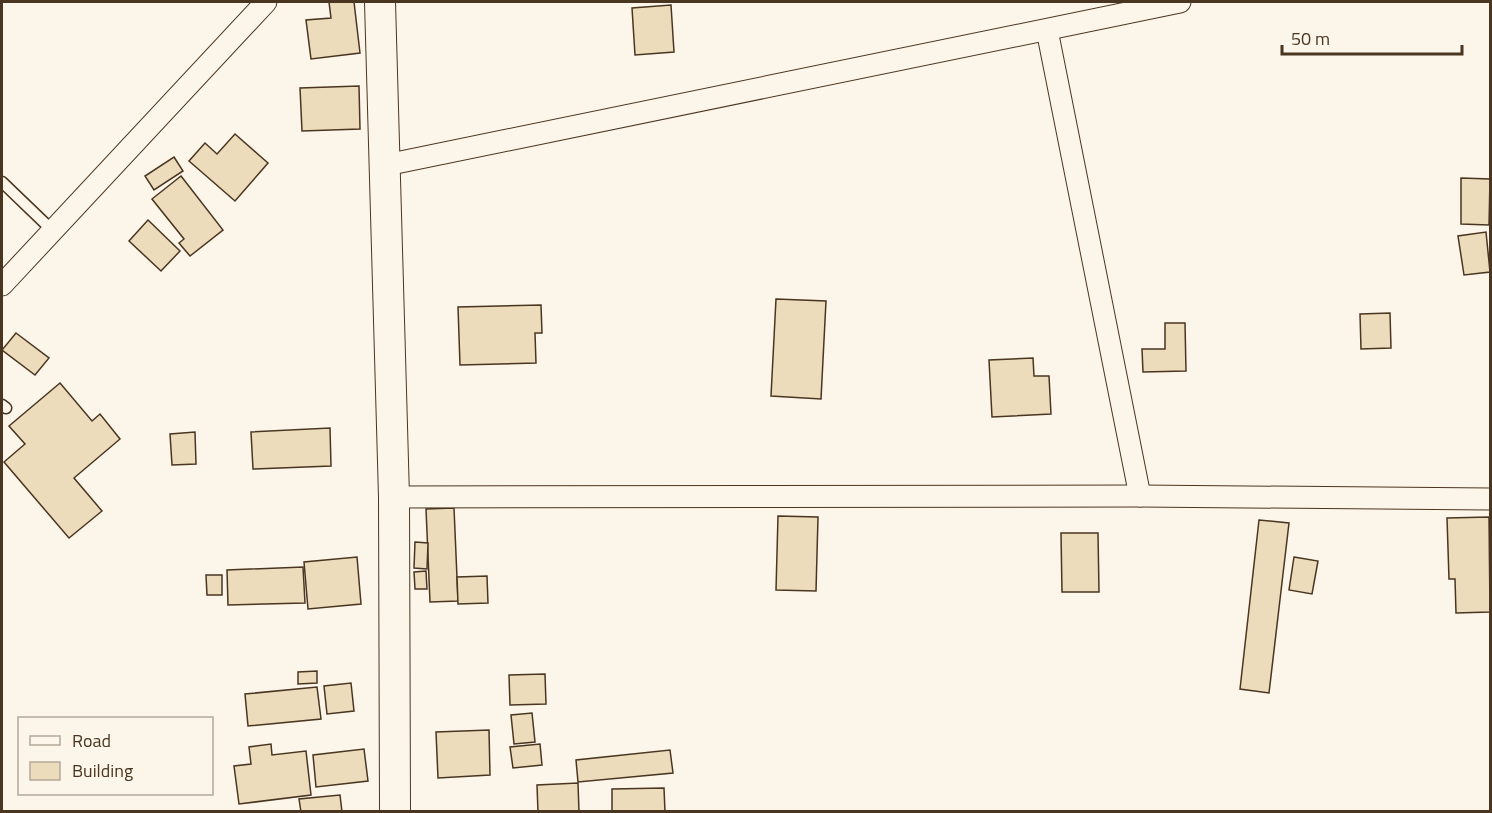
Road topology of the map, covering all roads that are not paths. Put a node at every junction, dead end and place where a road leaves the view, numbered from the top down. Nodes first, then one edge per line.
1 (266, 2) edge
2 (380, 2) edge
3 (1180, 2) edge
4 (1047, 30) junction
5 (386, 165) junction
6 (2, 182) edge
7 (52, 231) junction
8 (2, 285) edge
9 (1140, 496) junction
10 (394, 497) junction
11 (1491, 499) edge
12 (395, 812) edge

1 - 7 street
2 - 5 main road
3 - 4 street
4 - 5 street
4 - 9 street
5 - 10 main road
6 - 7 lane
7 - 8 street
9 - 10 street
9 - 11 street
10 - 12 main road

